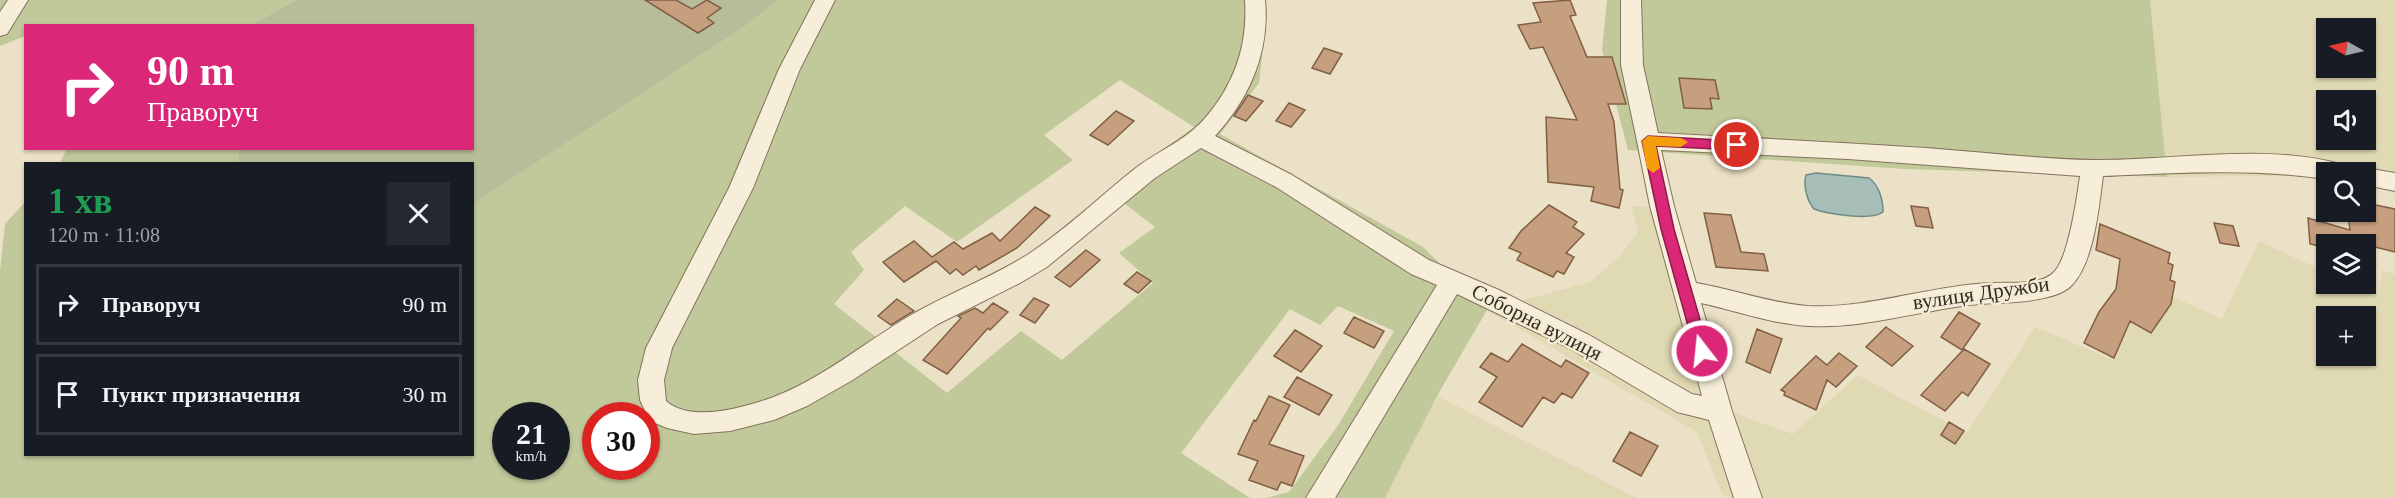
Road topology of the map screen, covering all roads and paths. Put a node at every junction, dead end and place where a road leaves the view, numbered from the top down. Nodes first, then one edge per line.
1 (18, 0) edge
2 (825, 0) edge
3 (1255, 0) edge
4 (1631, 0) edge
5 (0, 29) edge
6 (1199, 137) junction
7 (1648, 141) junction
8 (2093, 168) junction
9 (2316, 169) edge
10 (2376, 179) edge
11 (2395, 183) edge
12 (1452, 281) junction
13 (1685, 291) junction
14 (1719, 411) junction
15 (1320, 498) edge
16 (1748, 498) edge

1 - 5 street
2 - 6 street
3 - 6 street
4 - 7 street
6 - 12 street
7 - 8 street
7 - 13 street
8 - 9 street
8 - 13 street, вулиця Дружби
10 - 11 street
12 - 14 street, Соборна вулиця
12 - 15 street, Соборна вулиця
13 - 14 street
14 - 16 street

